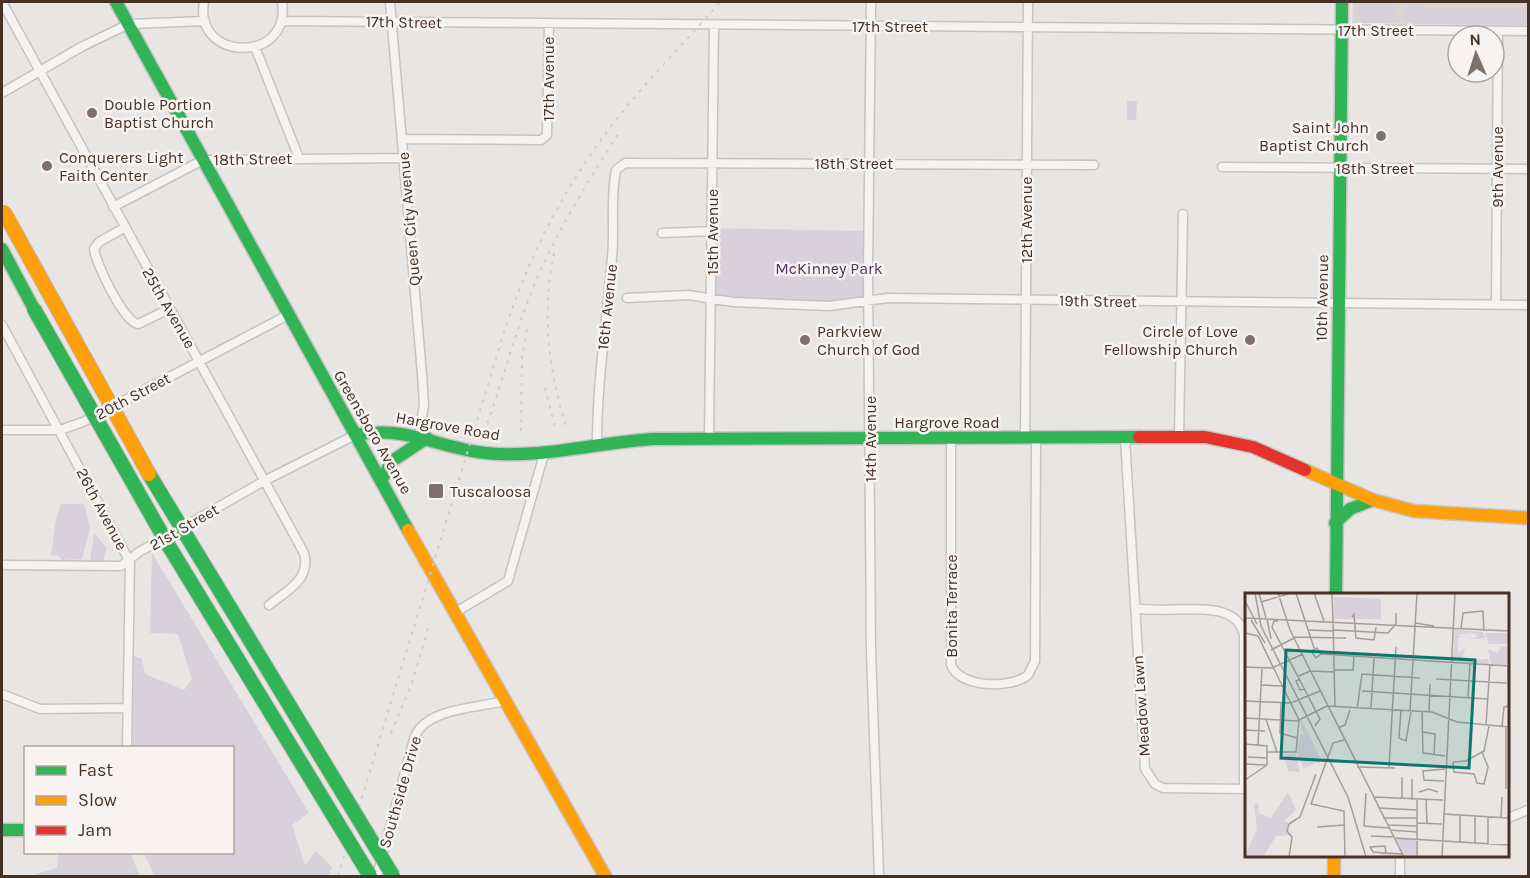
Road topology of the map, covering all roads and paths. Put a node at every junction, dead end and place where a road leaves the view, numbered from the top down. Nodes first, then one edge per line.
1 (2, 2) edge
2 (116, 2) edge
3 (204, 2) edge
4 (282, 2) edge
5 (390, 2) edge
6 (871, 2) edge
7 (1028, 2) edge
8 (1342, 2) edge
9 (205, 21) junction
10 (281, 21) junction
11 (392, 22) junction
12 (549, 23) junction
13 (129, 24) junction
14 (714, 25) junction
15 (871, 26) junction
16 (1028, 27) junction
17 (1342, 29) junction
18 (1446, 30) edge
19 (1506, 31) edge
20 (1528, 31) edge
21 (255, 47) junction
22 (40, 72) junction
23 (1497, 84) edge
24 (2, 93) edge
25 (403, 139) junction
26 (298, 158) junction
27 (404, 159) junction
28 (203, 160) junction
29 (712, 163) junction
30 (869, 163) junction
31 (1027, 165) junction
32 (1094, 165) dead end
33 (1222, 167) dead end
34 (1341, 168) junction
35 (1496, 169) junction
36 (1528, 169) edge
37 (616, 170) joint
38 (2, 207) edge
39 (113, 207) junction
40 (1183, 213) dead end
41 (124, 228) junction
42 (712, 231) junction
43 (662, 232) dead end
44 (2, 249) edge
45 (627, 298) dead end
46 (711, 300) junction
47 (1026, 300) junction
48 (1182, 301) junction
49 (1339, 302) junction
50 (868, 303) junction
51 (1496, 304) junction
52 (1528, 305) edge
53 (169, 309) junction
54 (288, 315) junction
55 (2, 325) edge
56 (199, 361) junction
57 (2, 430) edge
58 (60, 430) junction
59 (355, 435) junction
60 (423, 437) junction
61 (1179, 437) junction
62 (870, 438) junction
63 (951, 438) junction
64 (1125, 438) junction
65 (709, 439) junction
66 (1031, 439) junction
67 (597, 444) junction
68 (544, 454) junction
69 (382, 479) junction
70 (264, 481) junction
71 (1335, 481) junction
72 (1373, 500) junction
73 (1528, 518) edge
74 (1335, 524) junction
75 (130, 562) junction
76 (2, 565) edge
77 (1336, 593) edge
78 (269, 605) dead end
79 (1135, 608) junction
80 (456, 612) junction
81 (5, 696) edge
82 (505, 701) junction
83 (127, 708) junction
84 (126, 746) edge
85 (1245, 789) edge
86 (1528, 810) edge
87 (1509, 818) edge
88 (2, 830) edge
89 (24, 830) edge
90 (1334, 857) edge
91 (1400, 857) edge
92 (370, 876) edge
93 (377, 876) edge
94 (393, 876) edge
95 (605, 876) edge
96 (879, 876) edge
97 (1334, 876) edge
98 (1400, 876) edge

1 - 22 street, 25th Avenue
2 - 13 main road, Greensboro Avenue
3 - 9 street
4 - 10 street
5 - 11 street, Queen City Avenue
6 - 15 street, 14th Avenue
7 - 16 street, 12th Avenue
8 - 17 main road, 10th Avenue
9 - 13 street
9 - 21 street
10 - 11 street, 17th Street
10 - 21 street
11 - 12 street, 17th Street
11 - 25 street, Queen City Avenue
12 - 14 street, 17th Street
12 - 25 street, 17th Avenue
13 - 22 street
13 - 28 main road, Greensboro Avenue
14 - 15 street, 17th Street
14 - 29 street, 15th Avenue
15 - 16 street, 17th Street
15 - 30 street, 14th Avenue
16 - 17 street, 17th Street
16 - 31 street, 12th Avenue
17 - 18 street, 17th Street
17 - 34 main road, 10th Avenue
19 - 20 street, 17th Street
21 - 26 street
22 - 24 street
22 - 39 street, 25th Avenue
23 - 35 street, 9th Avenue
25 - 27 street, Queen City Avenue
26 - 27 street, 18th Street
26 - 28 street, 18th Street
27 - 60 street, Queen City Avenue
28 - 39 street, 18th Street
28 - 54 main road, Greensboro Avenue
29 - 30 street, 18th Street
29 - 37 street, 18th Street
29 - 42 street, 15th Avenue
30 - 31 street, 18th Street
30 - 50 street, 14th Avenue
31 - 32 street, 18th Street
31 - 47 street, 12th Avenue
33 - 34 street, 18th Street
34 - 35 street, 18th Street
34 - 49 main road, 10th Avenue
35 - 36 street, 18th Street
35 - 51 street, 9th Avenue
37 - 67 street, 16th Avenue
38 - 94 main road, bridge
39 - 41 street, 25th Avenue
40 - 48 street
41 - 53 street, 25th Avenue
41 - 53 street
42 - 43 street
42 - 46 street, 15th Avenue
44 - 92 main road, bridge
45 - 46 street, 19th Street
46 - 50 street, 19th Street
46 - 65 street, 15th Avenue
47 - 48 street, 19th Street
47 - 50 street, 19th Street
47 - 66 street, 12th Avenue
48 - 49 street, 19th Street
48 - 61 street
49 - 51 street, 19th Street
49 - 71 main road, 10th Avenue
50 - 62 street, 14th Avenue
51 - 52 street, 19th Street
53 - 56 street, 25th Avenue
54 - 56 street, 20th Street
54 - 59 main road, Greensboro Avenue
55 - 58 street, 26th Avenue
56 - 58 street, 20th Street
56 - 70 street, 25th Avenue
57 - 58 street, 20th Street
58 - 75 street, 26th Avenue
59 - 60 main road, Hargrove Road
59 - 69 main road, Greensboro Avenue
59 - 70 street, 21st Street
60 - 68 main road, Hargrove Road
60 - 69 main road
61 - 64 main road, Hargrove Road
61 - 71 main road, Hargrove Road
62 - 63 main road, Hargrove Road
62 - 65 main road, Hargrove Road
62 - 96 street, 14th Avenue
63 - 66 main road, Hargrove Road
63 - 66 street, Bonita Terrace
64 - 66 main road, Hargrove Road
64 - 79 street, Meadow Lawn
65 - 67 main road, Hargrove Road
67 - 68 main road, Hargrove Road
68 - 80 street
69 - 80 main road, Greensboro Avenue
70 - 75 street, 21st Street
70 - 78 street, 25th Avenue
71 - 72 main road, Hargrove Road
71 - 74 main road, 10th Avenue
72 - 73 main road, Hargrove Road
72 - 74 main road
74 - 77 main road, 10th Avenue
75 - 76 street
75 - 83 street, 26th Avenue
79 - 85 street, Meadow Lawn
79 - 85 street, Meadow Lawn
80 - 82 main road, Greensboro Avenue
81 - 83 street
82 - 93 street, Southside Drive
82 - 95 main road, Greensboro Avenue
83 - 84 street, 26th Avenue
86 - 87 street
88 - 89 main road
90 - 97 main road
91 - 98 street

